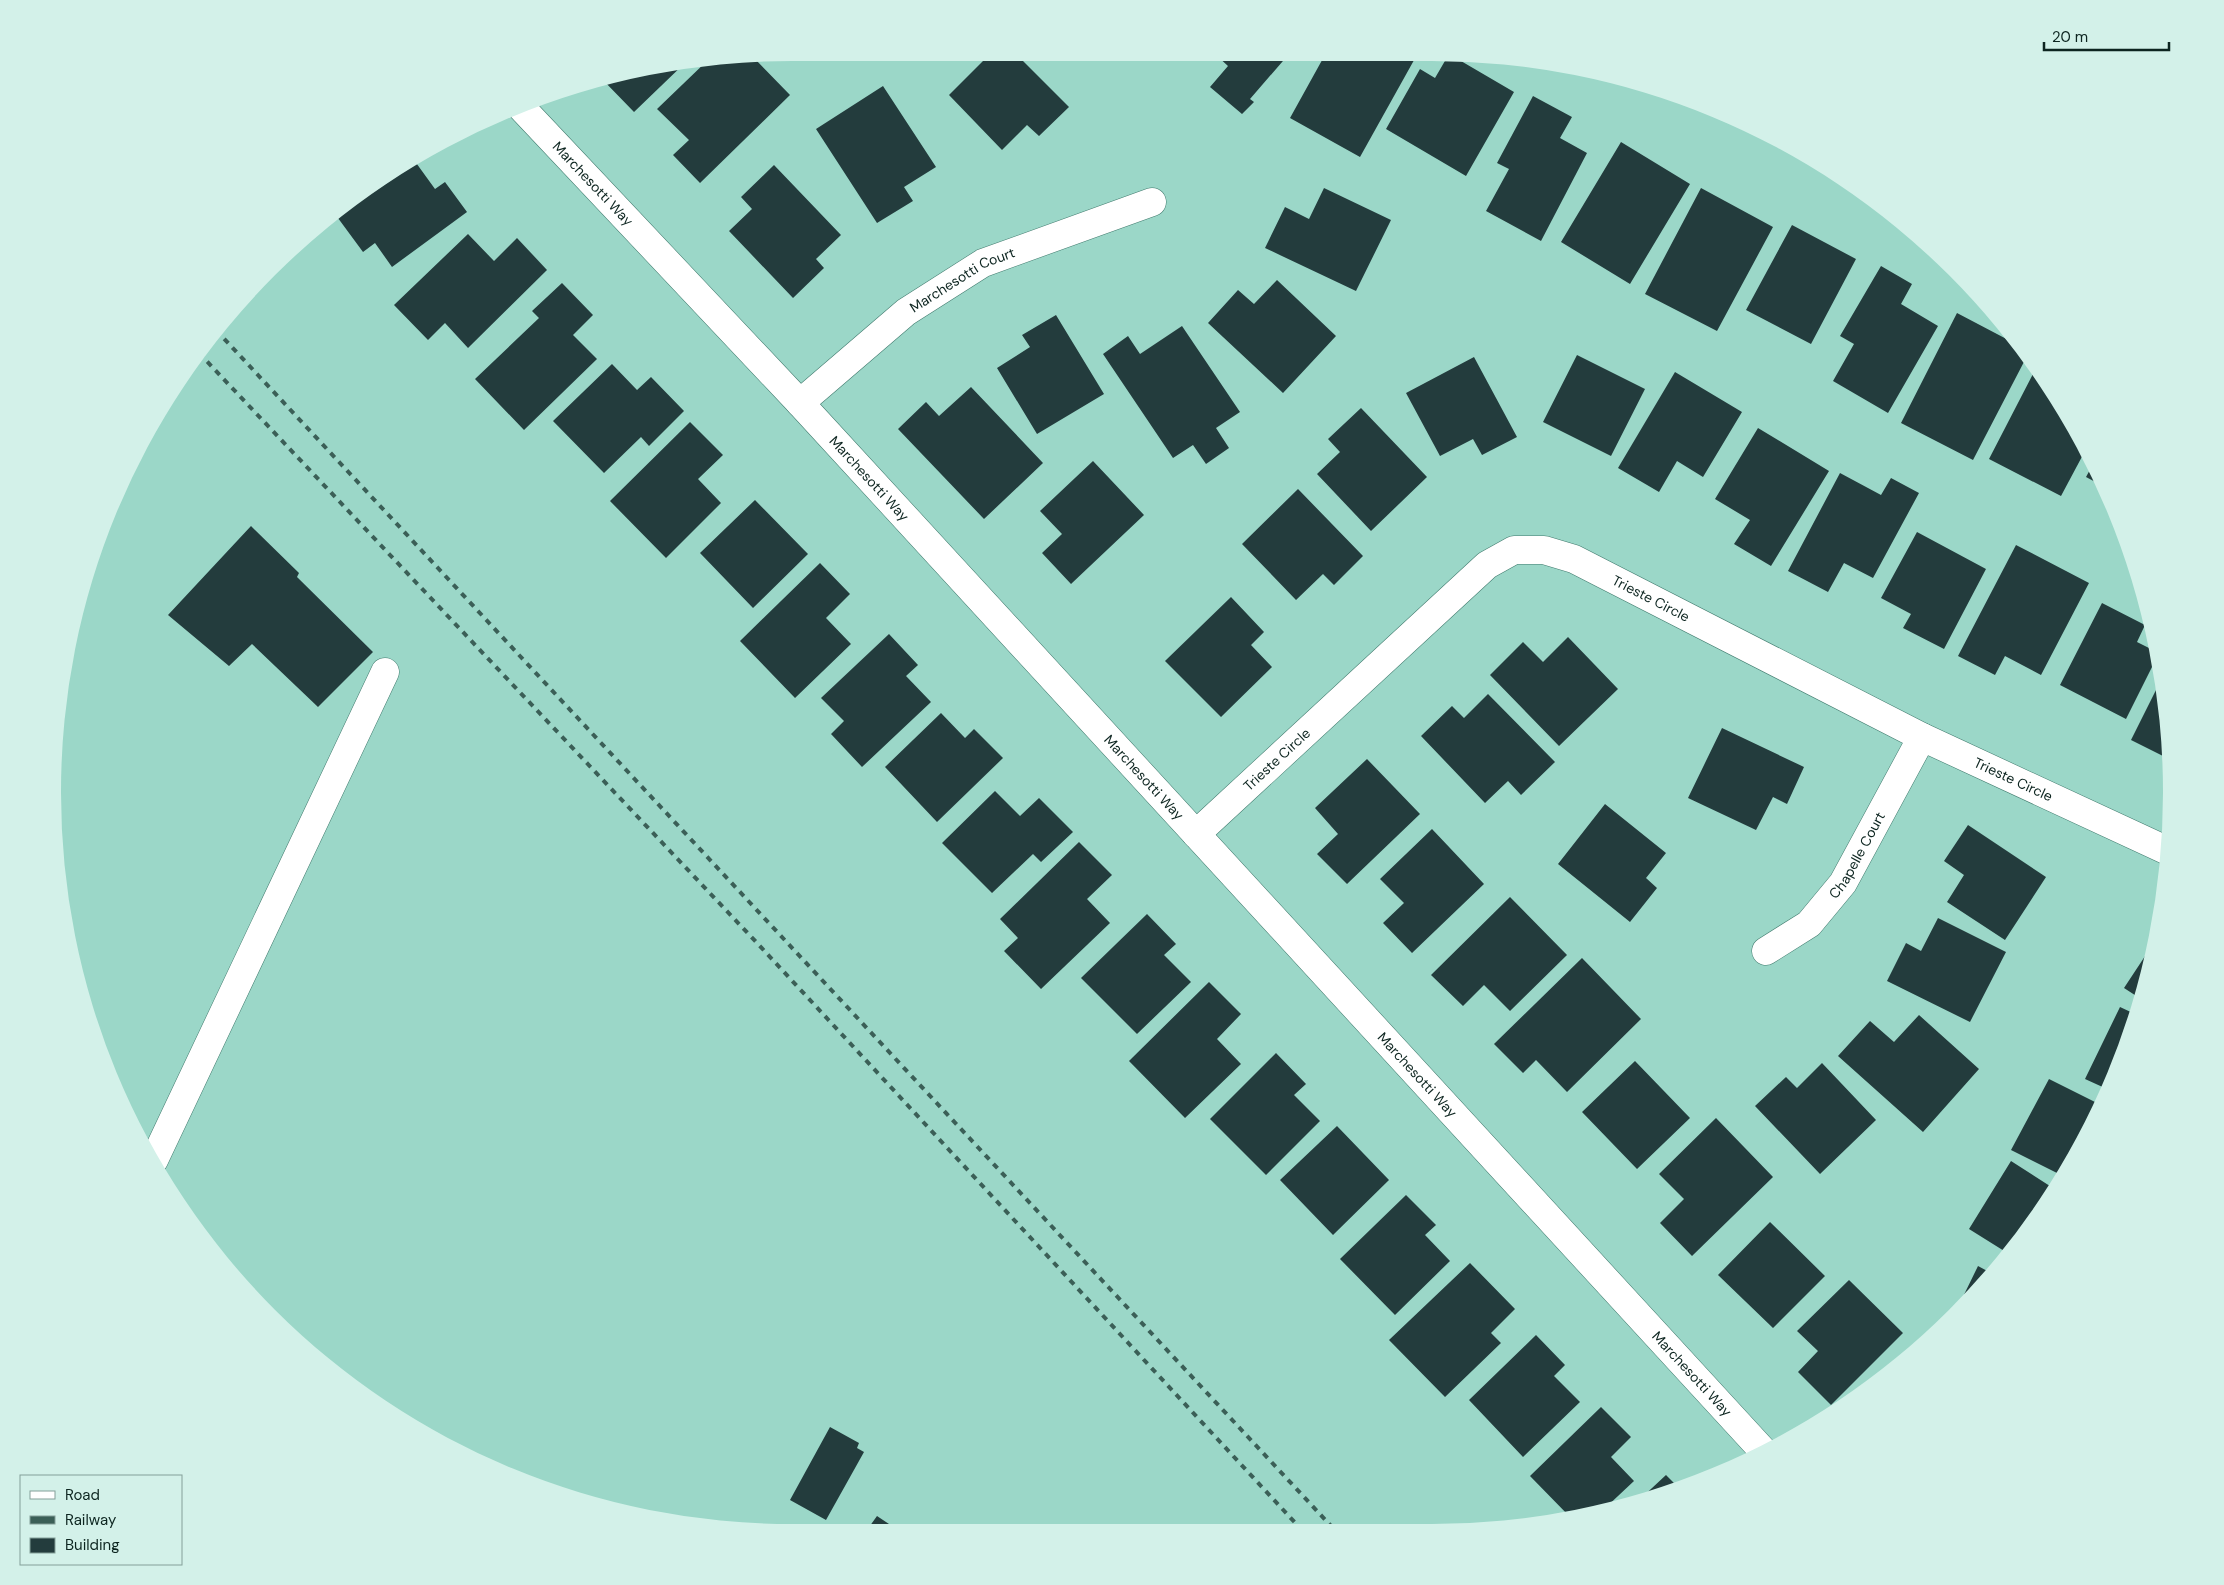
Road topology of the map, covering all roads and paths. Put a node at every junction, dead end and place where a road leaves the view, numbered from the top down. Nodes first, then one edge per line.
1 (525, 112) edge
2 (1152, 202) dead end
3 (800, 403) junction
4 (385, 672) dead end
5 (1922, 737) junction
6 (1196, 834) junction
7 (2160, 847) edge
8 (1766, 951) dead end
9 (157, 1154) edge
10 (1759, 1446) edge

1 - 3 street, Marchesotti Way
2 - 3 street, Marchesotti Court
3 - 6 street, Marchesotti Way
4 - 9 street
5 - 6 street, Trieste Circle
5 - 7 street, Trieste Circle
5 - 8 street, Chapelle Court
6 - 10 street, Marchesotti Way

